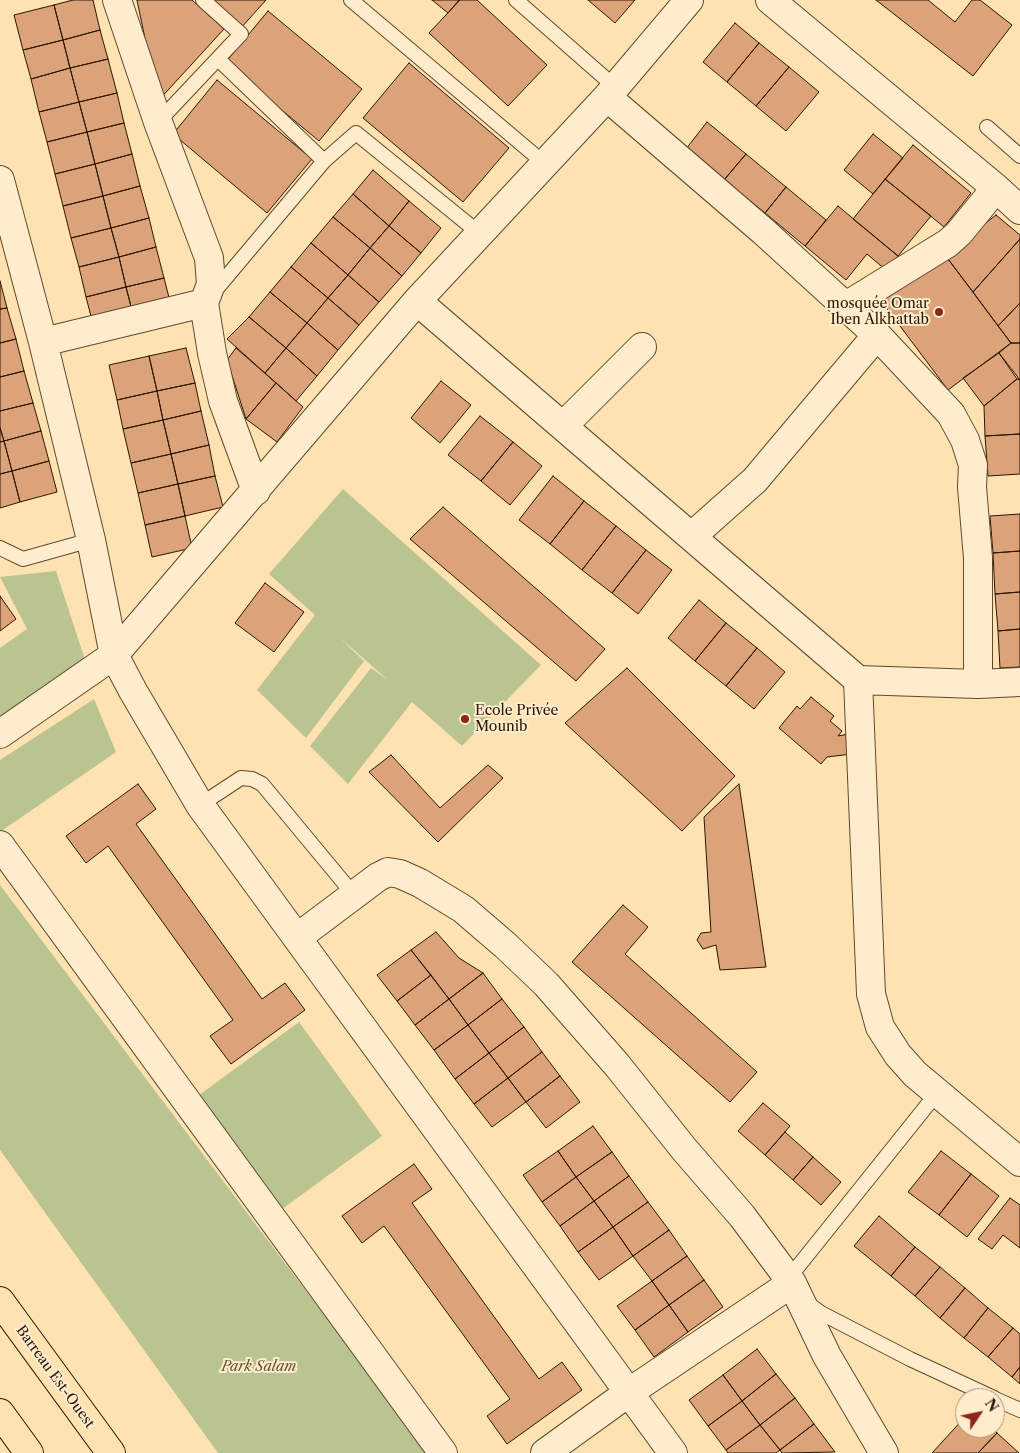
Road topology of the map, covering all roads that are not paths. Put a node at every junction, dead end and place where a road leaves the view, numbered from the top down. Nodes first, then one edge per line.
1 (117, 0) edge
2 (203, 0) edge
3 (351, 0) edge
4 (516, 0) edge
5 (688, 0) edge
6 (770, 0) edge
7 (219, 60) junction
8 (611, 91) junction
9 (158, 122) junction
10 (987, 127) dead end
11 (1020, 156) edge
12 (324, 160) junction
13 (544, 163) junction
14 (0, 180) edge
15 (996, 188) junction
16 (1020, 210) edge
17 (479, 233) junction
18 (417, 301) junction
19 (204, 303) junction
20 (846, 306) junction
21 (877, 335) junction
22 (43, 342) junction
23 (642, 347) dead end
24 (563, 426) junction
25 (256, 491) junction
26 (692, 536) junction
27 (90, 540) junction
28 (0, 548) edge
29 (114, 655) junction
30 (858, 680) junction
31 (978, 684) junction
32 (1020, 686) edge
33 (0, 734) edge
34 (200, 805) junction
35 (0, 845) edge
36 (354, 895) junction
37 (298, 937) junction
38 (937, 1092) junction
39 (1020, 1162) edge
40 (793, 1286) junction
41 (0, 1301) edge
42 (972, 1388) edge
43 (628, 1392) junction
44 (1005, 1403) edge
45 (1020, 1410) edge
46 (0, 1413) edge
47 (29, 1453) edge
48 (111, 1453) edge
49 (443, 1453) edge
50 (545, 1453) edge
51 (673, 1453) edge
52 (884, 1453) edge

1 - 9 street
2 - 7 lane
3 - 13 lane
4 - 8 lane
5 - 8 street
6 - 15 street
7 - 9 lane
7 - 12 lane
8 - 13 street
8 - 20 street
9 - 19 street
10 - 11 lane
12 - 17 lane
12 - 19 lane
13 - 17 street
14 - 22 street
15 - 16 street
15 - 20 street
17 - 18 street
18 - 24 street
18 - 25 street
19 - 22 street
19 - 25 street
20 - 21 street
21 - 26 street
21 - 31 street
22 - 27 street
23 - 24 street
24 - 26 street
25 - 29 street
26 - 30 street
27 - 28 lane
27 - 29 street
29 - 33 street
29 - 34 street
30 - 31 street
30 - 38 street
31 - 32 street
34 - 36 lane
34 - 37 street
35 - 49 street
36 - 37 street
36 - 40 street
37 - 43 street
38 - 39 street
38 - 40 lane
40 - 42 lane
40 - 43 street
40 - 52 street
41 - 48 main road, Barreau Est-Ouest
43 - 50 street
43 - 51 street
44 - 45 lane
46 - 47 main road

